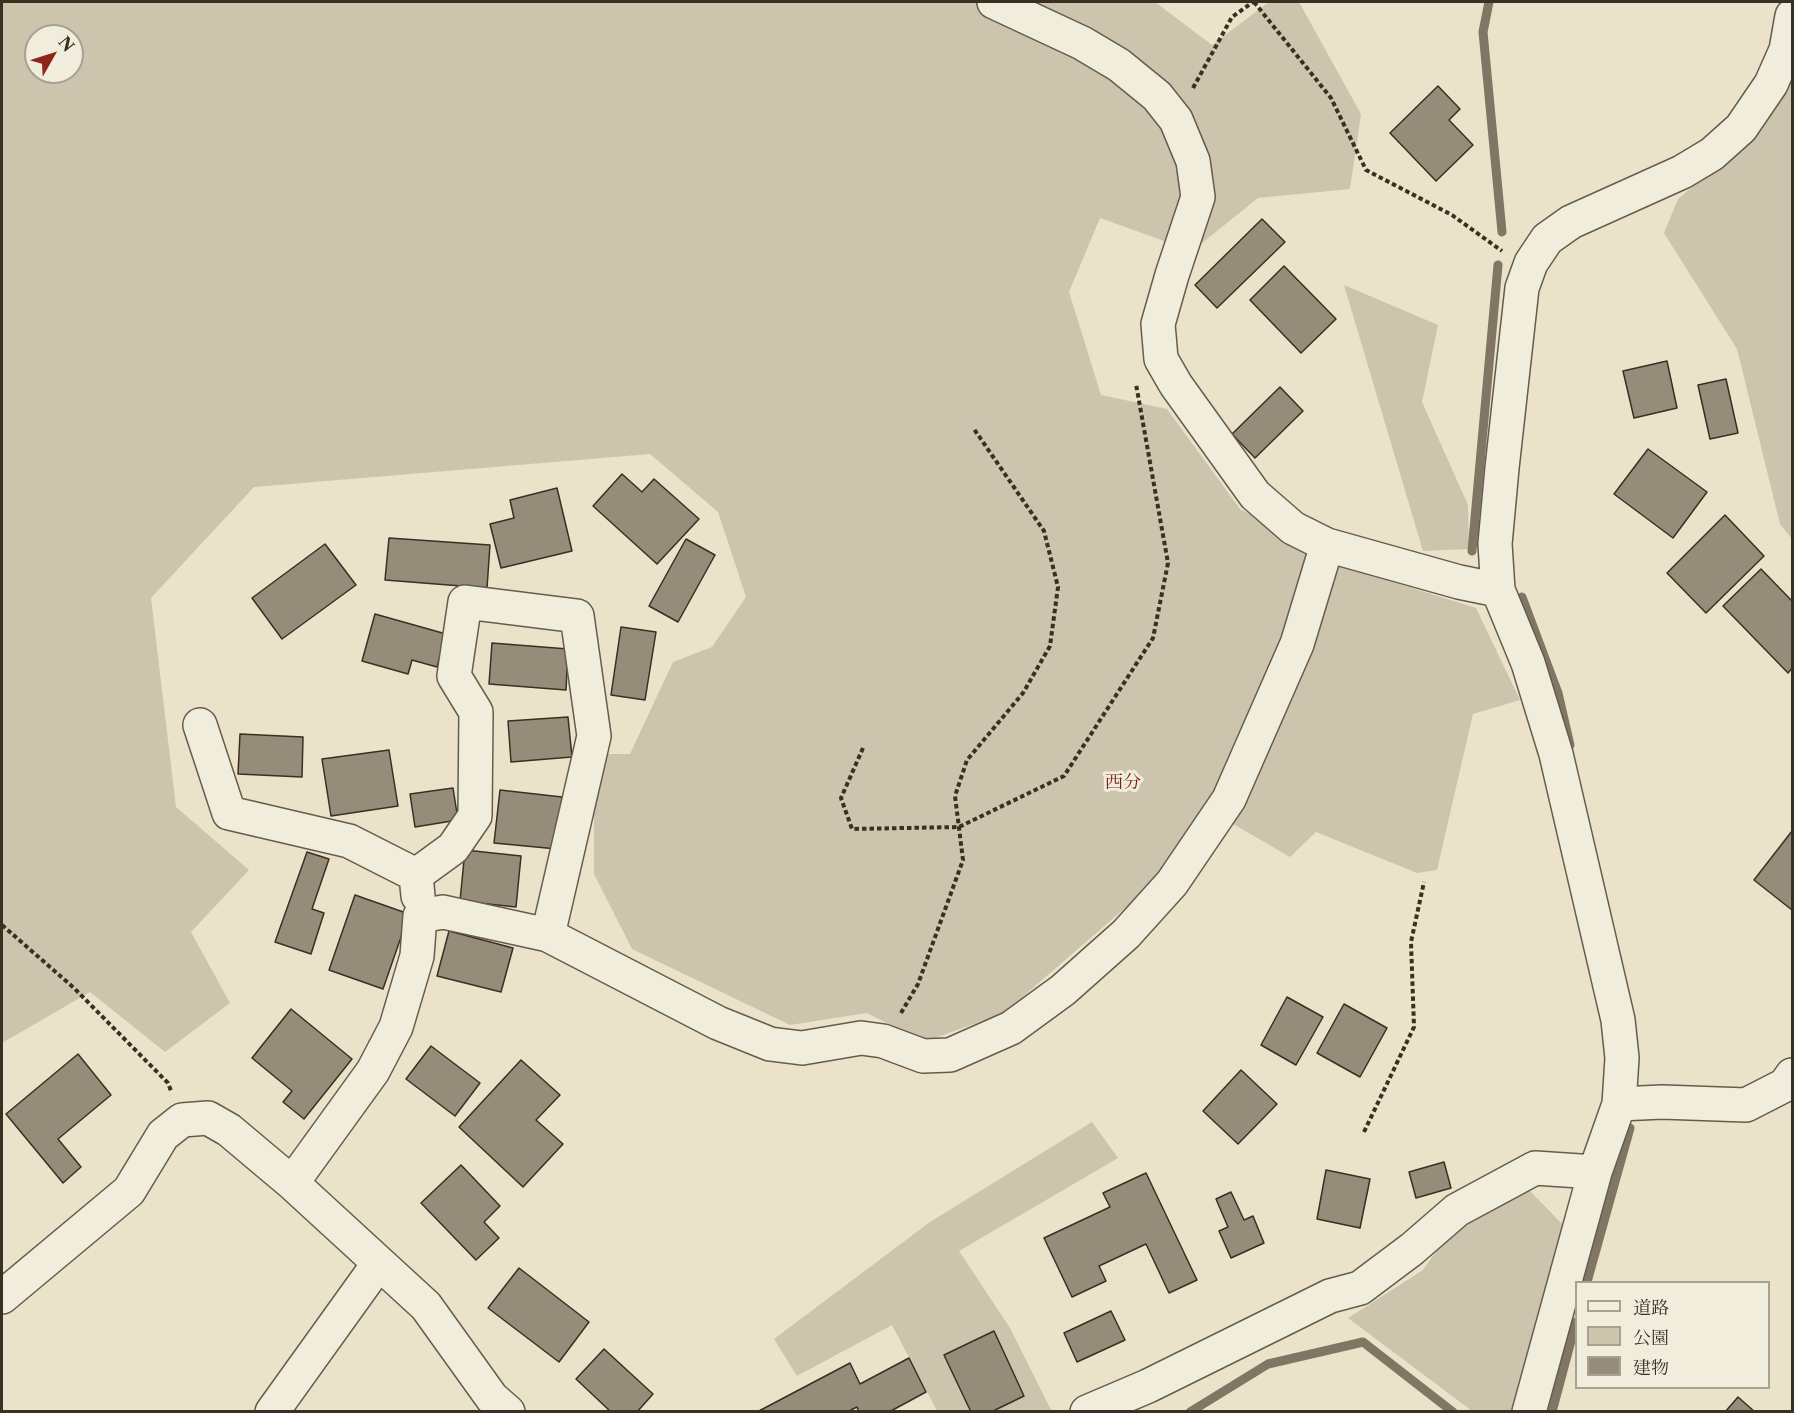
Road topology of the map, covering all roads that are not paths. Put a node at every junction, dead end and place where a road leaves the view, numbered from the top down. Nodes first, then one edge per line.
1 (994, 2) edge
2 (1792, 16) edge
3 (1327, 545) junction
4 (1498, 590) junction
5 (200, 725) dead end
6 (416, 875) junction
7 (420, 916) junction
8 (548, 935) junction
9 (1792, 1075) edge
10 (1619, 1104) junction
11 (1595, 1172) junction
12 (292, 1183) junction
13 (379, 1263) junction
14 (2, 1297) edge
15 (272, 1412) edge
16 (508, 1412) edge
17 (1087, 1412) edge
18 (1528, 1412) edge

1 - 3 street
2 - 4 street
3 - 4 street
3 - 8 street
4 - 10 street
5 - 6 street
6 - 7 street
6 - 8 street
7 - 8 street
7 - 12 street
9 - 10 street
10 - 11 street
11 - 17 street
11 - 18 street
12 - 13 street
12 - 14 street
13 - 15 street
13 - 16 street

